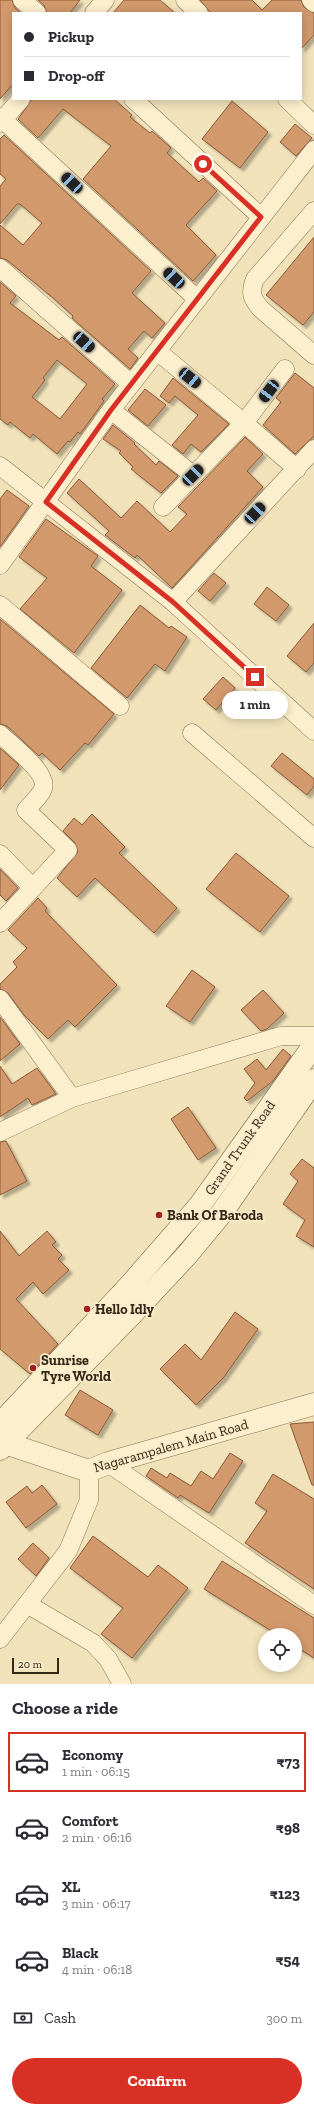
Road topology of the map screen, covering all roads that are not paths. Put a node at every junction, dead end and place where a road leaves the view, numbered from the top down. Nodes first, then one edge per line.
1 (22, 0) edge
2 (105, 0) edge
3 (185, 0) edge
4 (311, 0) edge
5 (314, 3) edge
6 (36, 12) edge
7 (95, 12) edge
8 (198, 12) edge
9 (20, 100) edge
10 (134, 100) edge
11 (289, 100) edge
12 (1, 120) edge
13 (314, 125) edge
14 (314, 150) edge
15 (314, 211) edge
16 (261, 217) junction
17 (0, 268) edge
18 (197, 299) junction
19 (157, 351) junction
20 (314, 355) edge
21 (285, 369) dead end
22 (131, 384) junction
23 (111, 410) junction
24 (244, 423) junction
25 (314, 449) edge
26 (0, 466) edge
27 (297, 469) junction
28 (193, 475) junction
29 (46, 502) junction
30 (163, 507) dead end
31 (0, 565) edge
32 (173, 602) junction
33 (0, 605) edge
34 (120, 706) dead end
35 (314, 731) edge
36 (192, 733) dead end
37 (0, 734) edge
38 (314, 838) edge
39 (0, 854) edge
40 (34, 888) junction
41 (0, 923) edge
42 (0, 999) edge
43 (314, 1036) edge
44 (314, 1045) edge
45 (314, 1080) edge
46 (72, 1098) junction
47 (0, 1132) edge
48 (314, 1404) edge
49 (2, 1439) edge
50 (99, 1467) junction
51 (27, 1604) junction
52 (314, 1605) edge
53 (0, 1639) edge
54 (122, 1684) edge

1 - 6 street
2 - 7 street
3 - 8 street
4 - 5 street
9 - 12 street
10 - 16 street
11 - 13 street
12 - 18 street
14 - 16 street
15 - 20 street
16 - 18 street
17 - 22 street
18 - 19 street
19 - 22 street
19 - 24 street
21 - 24 street
22 - 23 street
23 - 28 street
23 - 29 street
24 - 27 street
24 - 28 street
25 - 27 street
26 - 29 street
27 - 32 street
28 - 30 street
29 - 31 street
29 - 32 street
32 - 35 street
33 - 34 street
36 - 38 street
37 - 40 street
39 - 40 street
40 - 41 street
42 - 46 street
43 - 46 street
44 - 49 main road, Grand Trunk Road
45 - 49 main road, Grand Trunk Road
46 - 47 street
48 - 50 main road, Nagarampalem Main Road
49 - 50 main road, Nagarampalem Main Road
50 - 51 street
50 - 52 street
51 - 53 street
51 - 54 street

